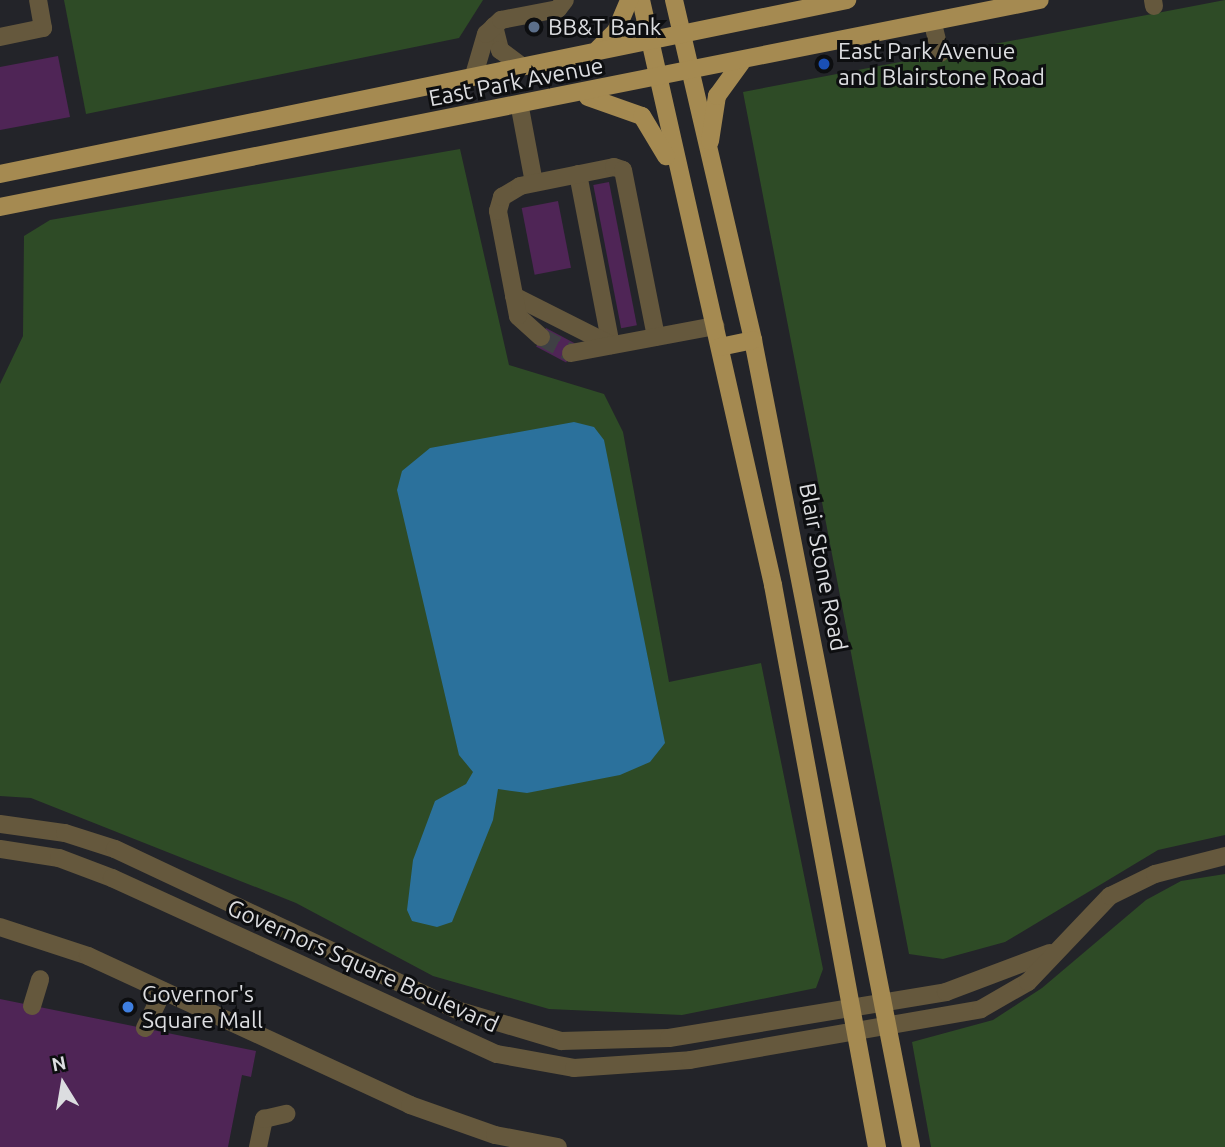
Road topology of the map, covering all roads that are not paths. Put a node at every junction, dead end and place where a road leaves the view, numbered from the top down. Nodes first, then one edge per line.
1 (37, 0) edge
2 (565, 0) edge
3 (629, 0) edge
4 (641, 0) edge
5 (674, 0) edge
6 (847, 0) edge
7 (1040, 0) edge
8 (933, 24) junction
9 (494, 26) junction
10 (680, 33) junction
11 (0, 37) edge
12 (649, 38) junction
13 (598, 49) junction
14 (940, 53) dead end
15 (741, 63) junction
16 (520, 65) junction
17 (689, 73) junction
18 (474, 75) junction
19 (657, 79) junction
20 (578, 95) junction
21 (520, 108) junction
22 (709, 162) junction
23 (675, 172) junction
24 (0, 174) edge
25 (578, 174) junction
26 (534, 183) junction
27 (0, 206) edge
28 (514, 296) junction
29 (715, 326) junction
30 (541, 337) tunnel mouth
31 (656, 337) junction
32 (753, 340) junction
33 (611, 345) junction
34 (720, 346) junction
35 (571, 353) tunnel mouth
36 (0, 824) edge
37 (0, 849) edge
38 (1225, 856) edge
39 (0, 927) edge
40 (1065, 942) junction
41 (40, 979) dead end
42 (163, 991) junction
43 (884, 1001) junction
44 (852, 1004) junction
45 (32, 1006) dead end
46 (480, 1019) junction
47 (145, 1028) dead end
48 (890, 1029) junction
49 (856, 1033) junction
50 (468, 1042) junction
51 (286, 1114) dead end
52 (258, 1147) edge
53 (558, 1147) edge
54 (877, 1147) edge
55 (911, 1147) edge

1 - 11 street
2 - 9 street
3 - 13 main road
4 - 12 main road
5 - 10 main road, Blair Stone Road
6 - 10 main road, East Park Avenue
7 - 8 main road, East Park Avenue
8 - 14 street
8 - 15 main road, East Park Avenue
9 - 16 street
9 - 18 street
10 - 12 main road, East Park Avenue
10 - 17 main road, Blair Stone Road
12 - 13 main road, East Park Avenue
12 - 19 main road
13 - 16 main road, East Park Avenue
15 - 17 main road, East Park Avenue
15 - 22 main road
16 - 18 main road, East Park Avenue
17 - 19 main road, East Park Avenue
17 - 22 main road, Blair Stone Road
18 - 24 main road, East Park Avenue
19 - 20 main road, East Park Avenue
19 - 23 main road
20 - 21 main road, East Park Avenue
20 - 23 main road
21 - 26 street
21 - 27 main road, East Park Avenue
22 - 32 main road, Blair Stone Road
23 - 29 main road
25 - 26 street
25 - 31 street
25 - 33 street
26 - 28 street
28 - 30 street
28 - 33 street
29 - 31 street
29 - 34 main road
31 - 33 street
32 - 34 main road
32 - 43 main road, Blair Stone Road
33 - 35 street
34 - 44 main road
36 - 46 street, Governors Square Boulevard
37 - 50 street, Governors Square Boulevard
38 - 40 street, Governors Square Boulevard
39 - 42 street
40 - 43 street, Governors Square Boulevard
40 - 48 street, Governors Square Boulevard
41 - 45 street
42 - 47 street
42 - 53 street
43 - 44 street, Governors Square Boulevard
43 - 48 main road, Blair Stone Road
44 - 46 street, Governors Square Boulevard
44 - 49 main road
46 - 50 street
48 - 49 street, Governors Square Boulevard
48 - 55 main road, Blair Stone Road
49 - 50 street, Governors Square Boulevard
49 - 54 main road
51 - 52 street

